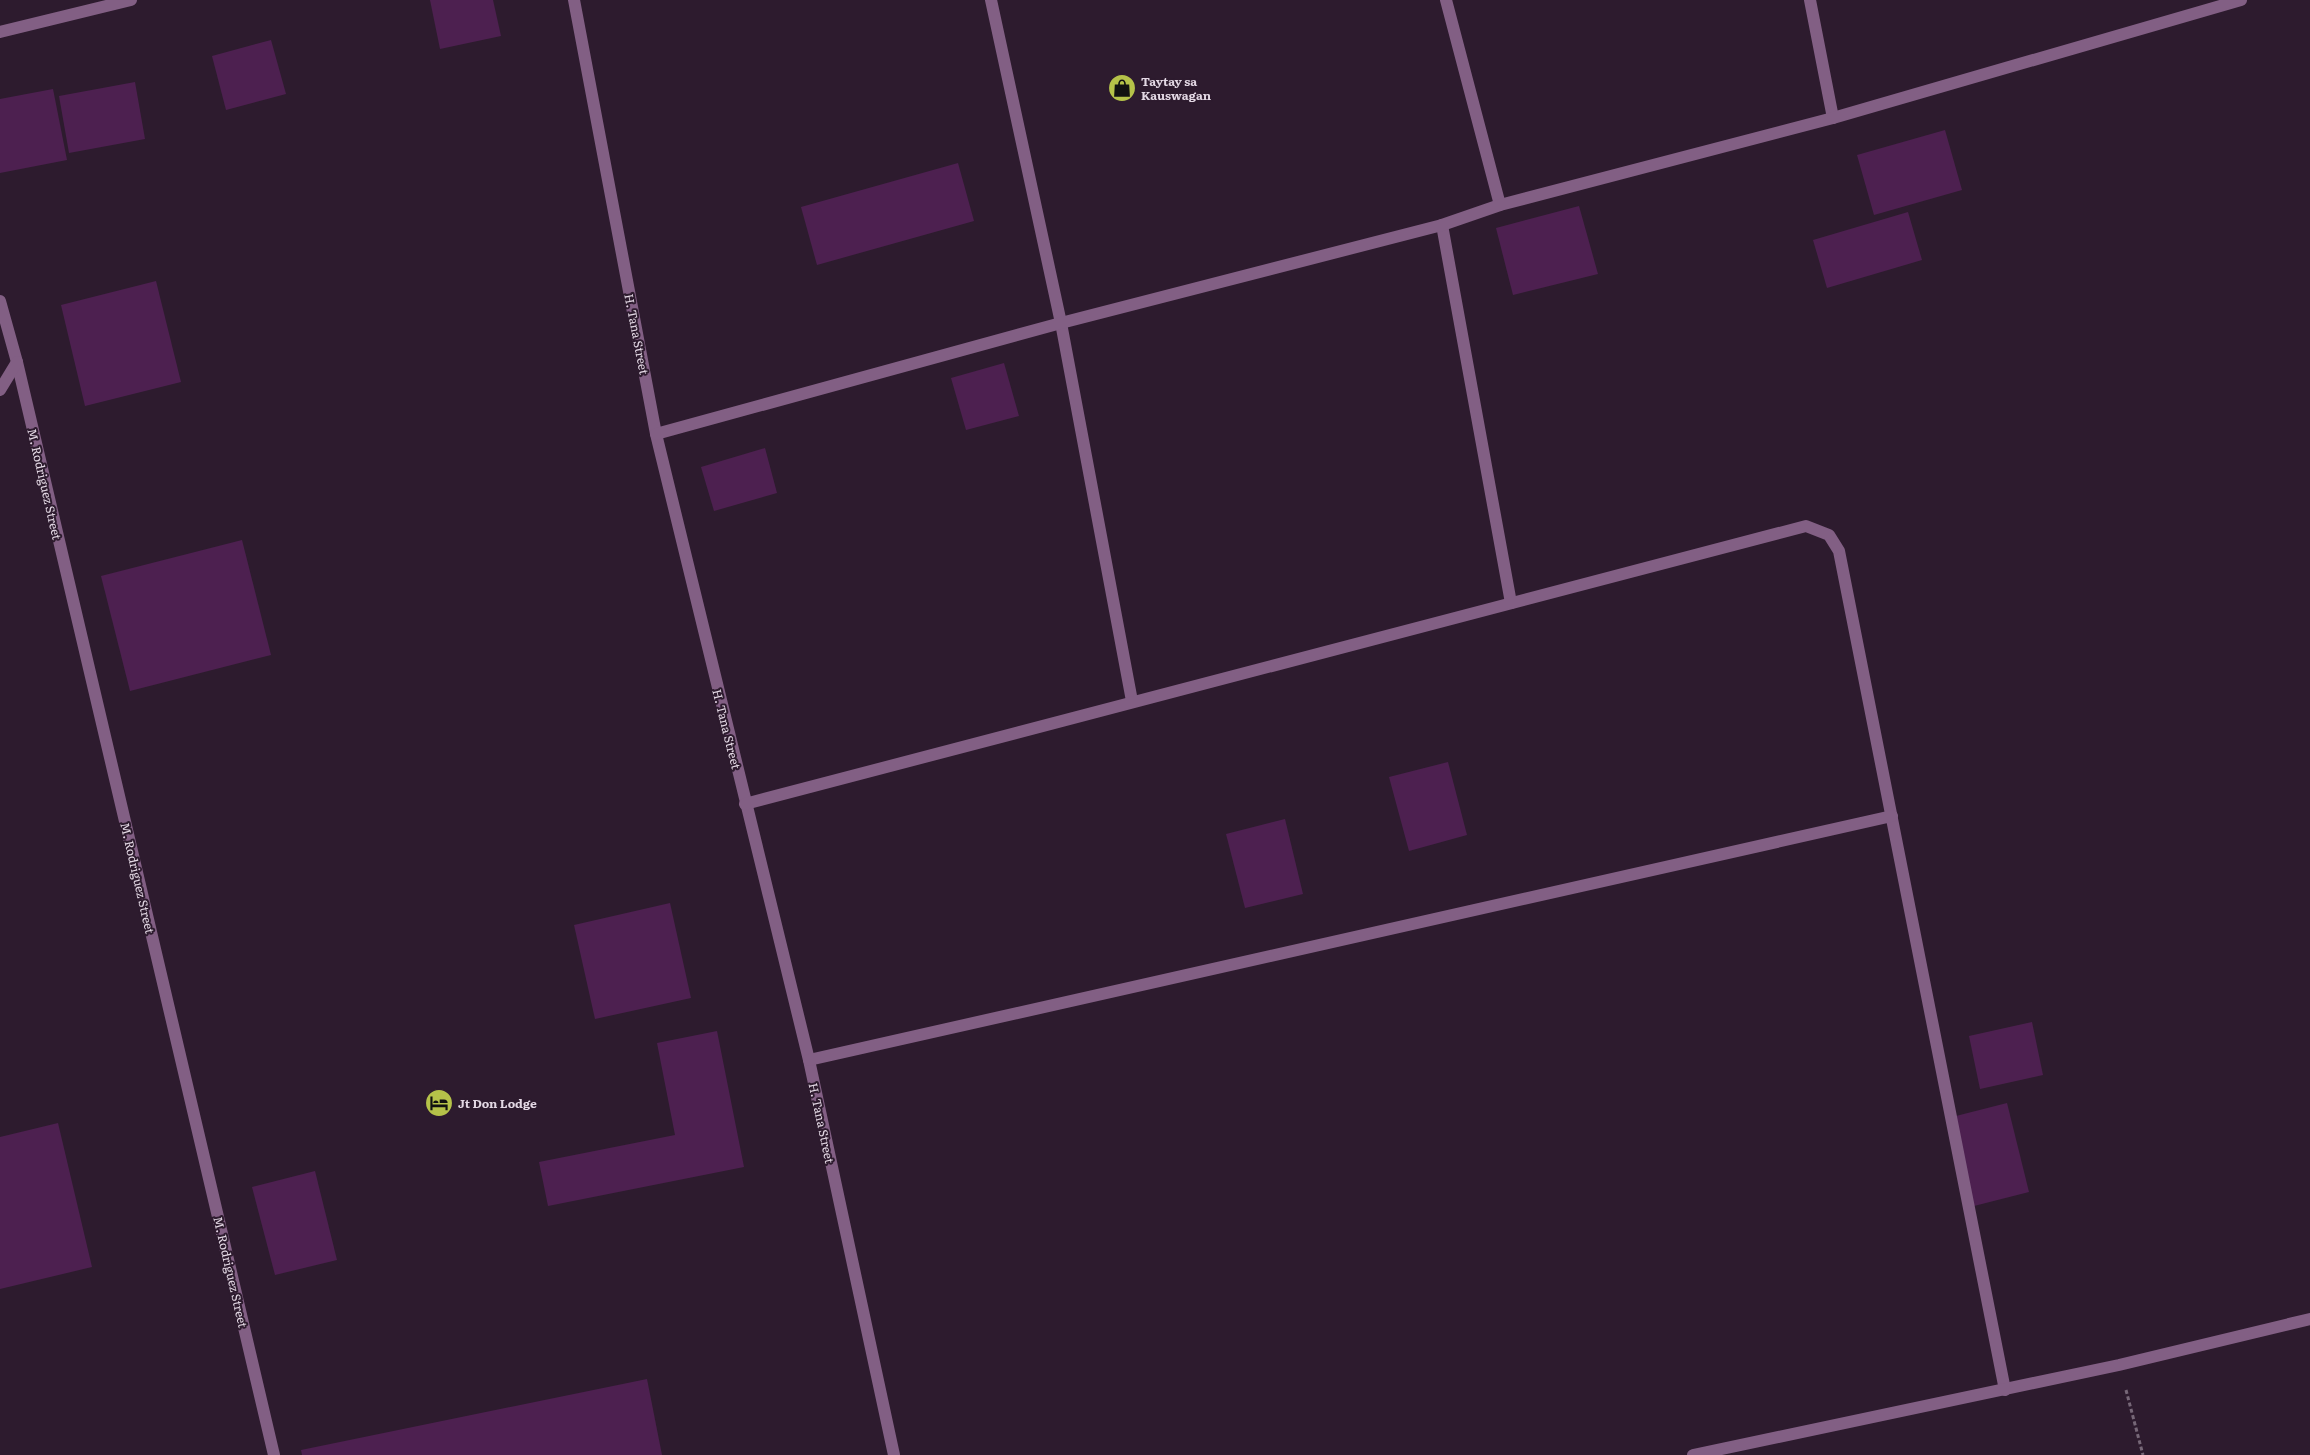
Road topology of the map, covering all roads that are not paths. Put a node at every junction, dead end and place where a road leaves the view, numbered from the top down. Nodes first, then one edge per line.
1 (131, 0) edge
2 (574, 0) edge
3 (990, 0) edge
4 (1446, 0) edge
5 (1810, 0) edge
6 (2241, 0) edge
7 (0, 32) edge
8 (1833, 118) junction
9 (1500, 204) junction
10 (1442, 225) junction
11 (0, 301) edge
12 (1061, 323) junction
13 (17, 362) junction
14 (0, 390) edge
15 (656, 434) junction
16 (1511, 603) junction
17 (1132, 701) junction
18 (745, 804) junction
19 (1892, 816) junction
20 (809, 1060) junction
21 (2310, 1319) edge
22 (2005, 1390) junction
23 (274, 1455) edge
24 (894, 1455) edge
25 (1693, 1455) edge

1 - 7 street
2 - 15 street, H. Tana Street
3 - 12 street
4 - 9 street
5 - 8 street
6 - 8 street
8 - 9 street
9 - 10 street
10 - 12 street
10 - 16 street
11 - 13 street, M. Rodriguez Street
12 - 15 street
12 - 17 street
13 - 14 street
13 - 23 street, M. Rodriguez Street
15 - 18 street, H. Tana Street
16 - 17 street
16 - 19 street
17 - 18 street
18 - 20 street, H. Tana Street
19 - 20 street
19 - 22 street
20 - 24 street, H. Tana Street
21 - 22 street
22 - 25 street

